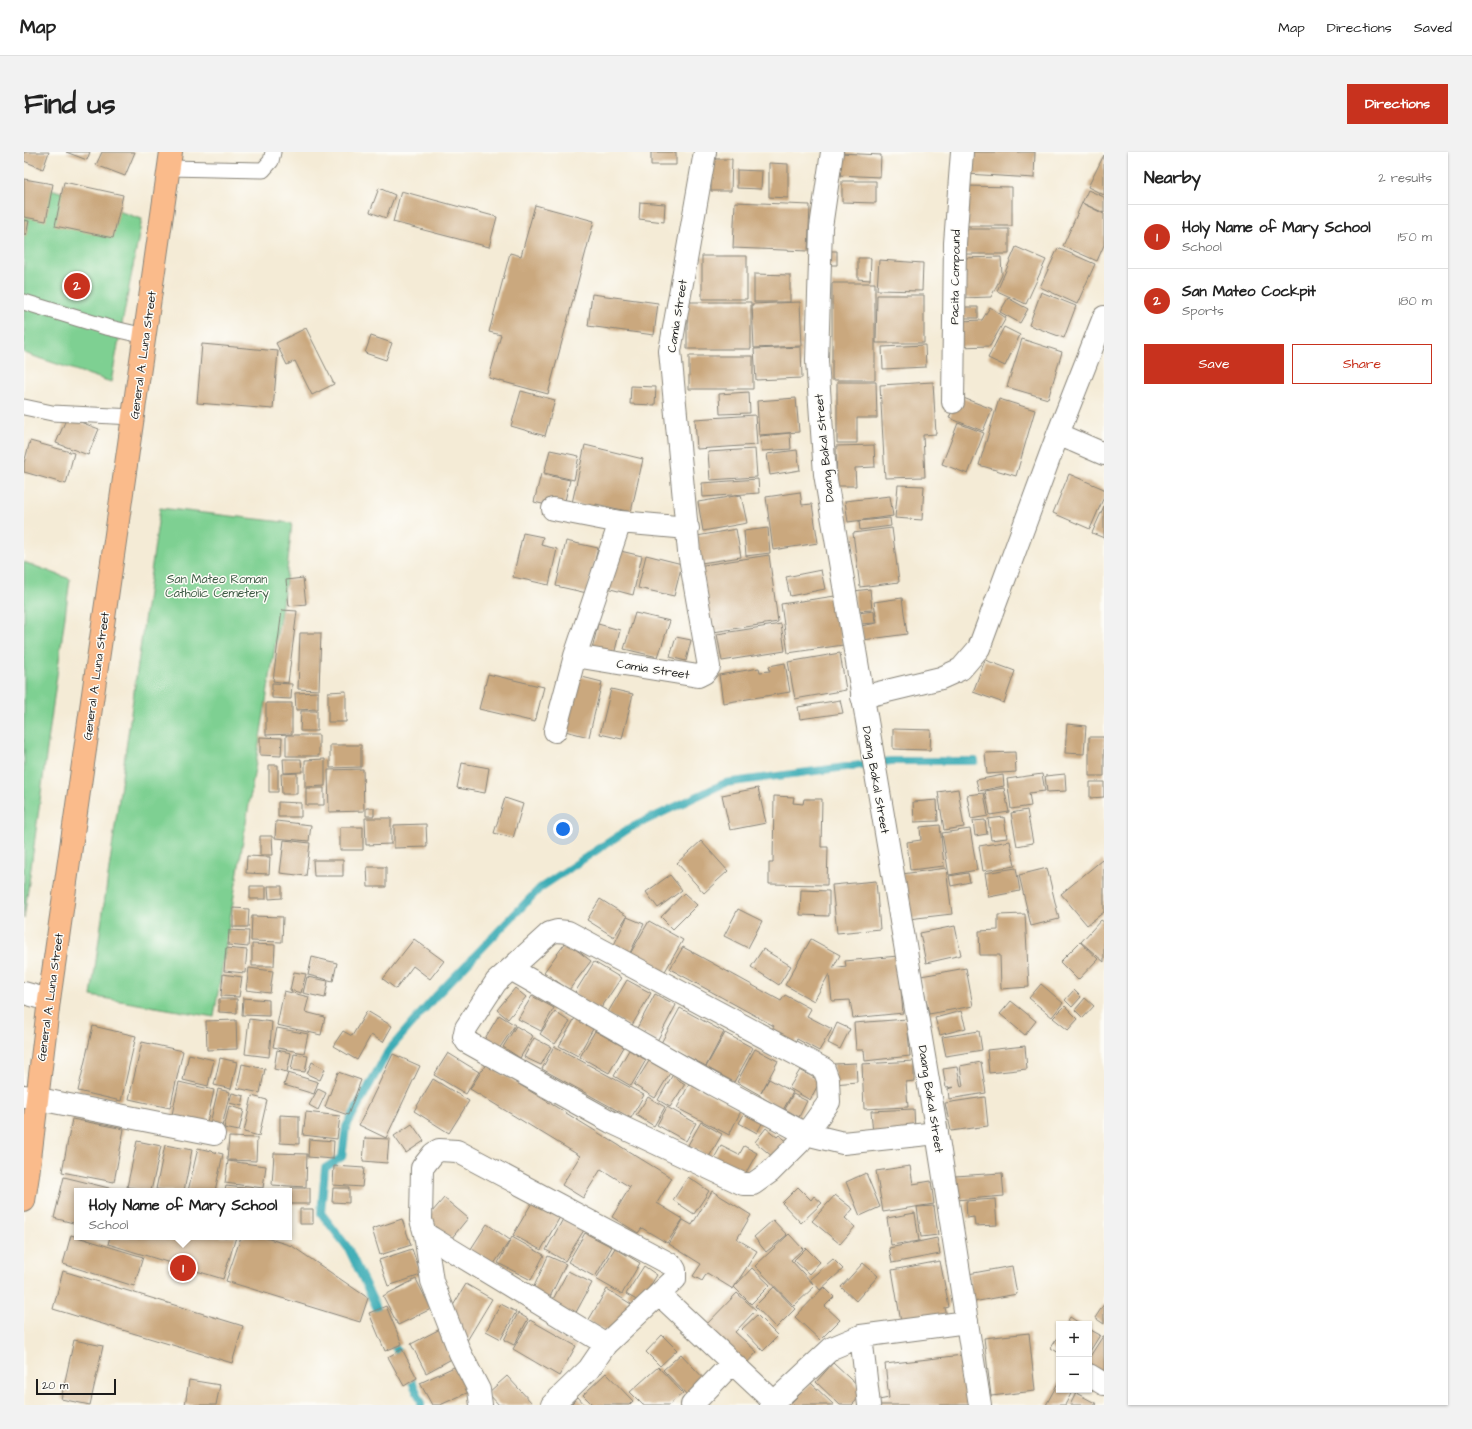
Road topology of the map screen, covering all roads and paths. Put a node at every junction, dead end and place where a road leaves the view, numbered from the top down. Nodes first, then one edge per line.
1 (273, 152) edge
2 (705, 152) edge
3 (832, 152) edge
4 (962, 152) edge
5 (170, 160) edge
6 (24, 302) edge
7 (1104, 316) edge
8 (146, 336) junction
9 (953, 402) dead end
10 (24, 408) edge
11 (134, 416) junction
12 (1058, 434) junction
13 (1104, 454) edge
14 (553, 509) dead end
15 (620, 522) junction
16 (688, 528) junction
17 (574, 656) junction
18 (862, 697) junction
19 (555, 731) dead end
20 (511, 969) junction
21 (24, 993) edge
22 (49, 1000) junction
23 (31, 1097) edge
24 (937, 1133) junction
25 (214, 1134) dead end
26 (806, 1134) junction
27 (24, 1201) edge
28 (425, 1234) junction
29 (660, 1295) junction
30 (967, 1322) junction
31 (861, 1336) junction
32 (606, 1344) junction
33 (732, 1363) junction
34 (1092, 1377) edge
35 (1104, 1384) edge
36 (772, 1403) edge
37 (480, 1405) edge
38 (552, 1405) edge
39 (692, 1405) edge
40 (869, 1405) edge
41 (980, 1405) edge

1 - 5 lane
2 - 16 street, Camia Street
3 - 18 street, Daang Bakal Street
4 - 9 street, Pacita Compound
5 - 8 main road, General A. Luna Street
6 - 8 lane
7 - 12 street
8 - 11 main road, General A. Luna Street
10 - 11 lane
11 - 22 main road, General A. Luna Street
12 - 13 street
12 - 18 street
14 - 15 street
15 - 16 street
15 - 17 street
16 - 17 street, Camia Street
17 - 19 street
18 - 24 street, Daang Bakal Street
20 - 26 street
20 - 26 street
20 - 26 street
21 - 22 street
22 - 23 main road, General A. Luna Street
23 - 25 street
23 - 27 main road, General A. Luna Street
24 - 26 street
24 - 30 street, Daang Bakal Street
28 - 29 street
28 - 32 street
28 - 37 street
29 - 32 street
29 - 33 street
30 - 31 street
30 - 41 street, Daang Bakal Street
31 - 36 street
31 - 40 street
32 - 38 street
33 - 36 street
33 - 39 street
34 - 35 street

